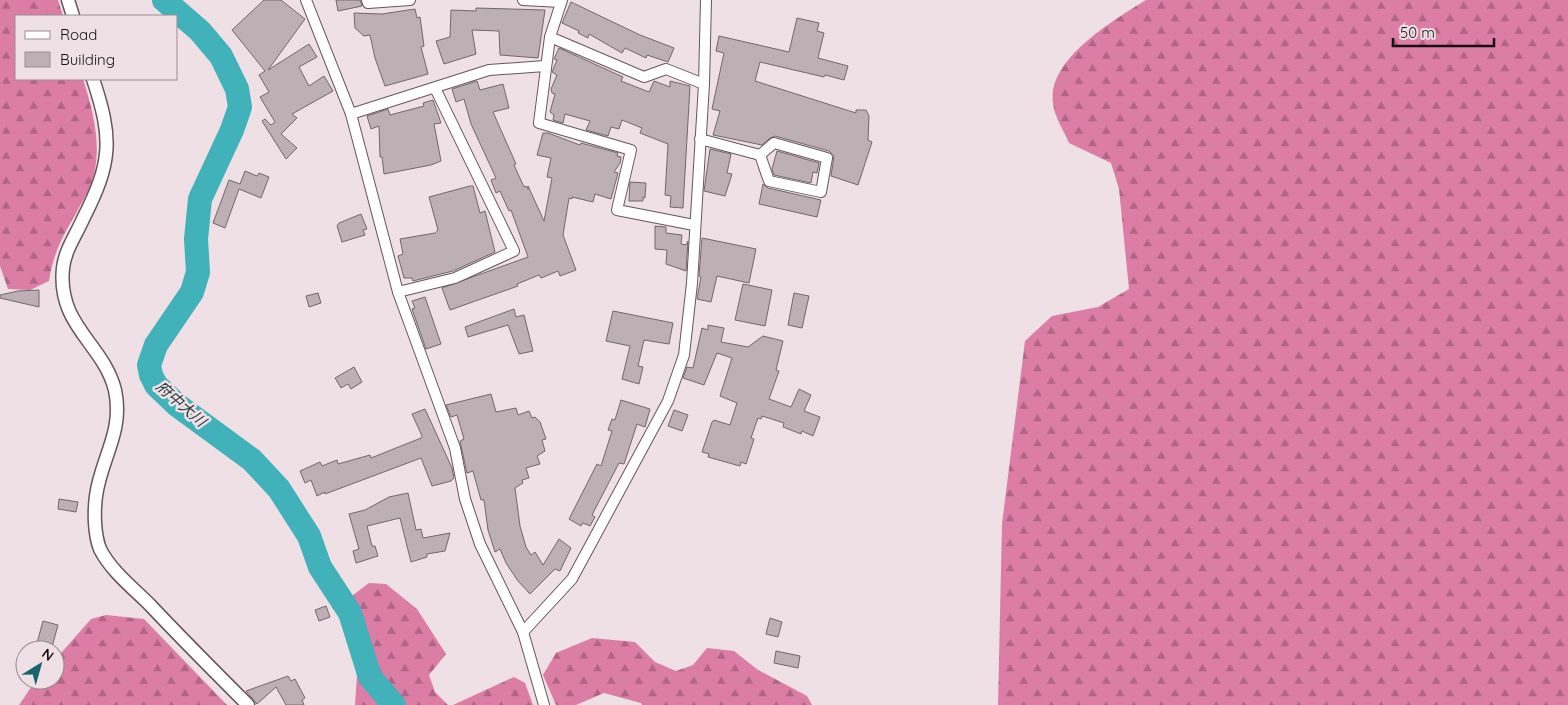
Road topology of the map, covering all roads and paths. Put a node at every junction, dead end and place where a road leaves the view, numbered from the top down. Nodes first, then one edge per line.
1 (68, 0) edge
2 (306, 0) edge
3 (367, 0) edge
4 (410, 0) edge
5 (523, 0) edge
6 (706, 0) edge
7 (562, 1) edge
8 (73, 15) edge
9 (550, 36) junction
10 (545, 66) junction
11 (93, 80) edge
12 (704, 84) junction
13 (435, 88) junction
14 (351, 114) junction
15 (700, 139) junction
16 (760, 155) junction
17 (694, 225) junction
18 (398, 292) junction
19 (523, 632) junction
20 (248, 705) edge
21 (544, 705) edge

1 - 8 street
2 - 14 street
3 - 4 street
5 - 7 street
6 - 12 street
7 - 9 street
9 - 10 street
9 - 12 street
10 - 13 street
10 - 17 street
11 - 20 street
12 - 15 street
13 - 14 street
13 - 18 street
14 - 18 street
15 - 16 street
15 - 17 street
16 - 16 street
17 - 19 street
18 - 19 street
19 - 21 street

